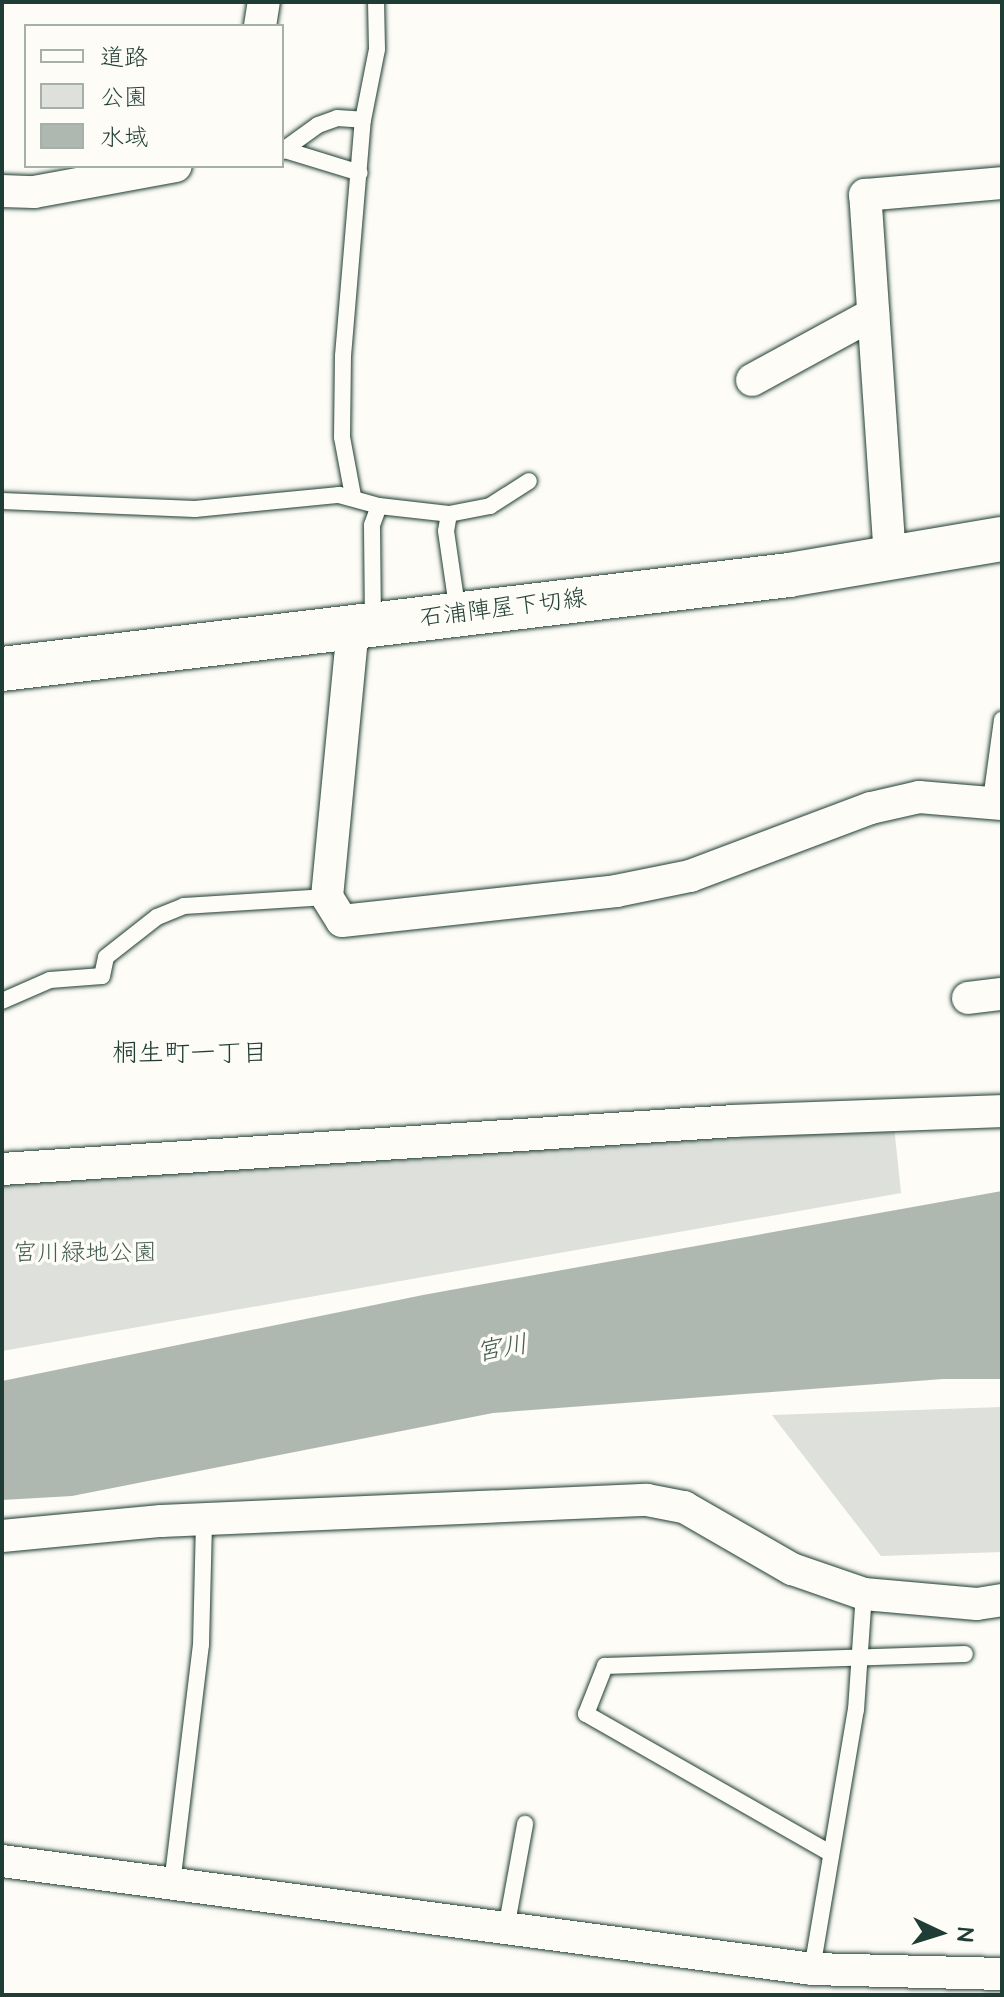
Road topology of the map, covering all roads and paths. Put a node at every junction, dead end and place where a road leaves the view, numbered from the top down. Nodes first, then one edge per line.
1 (264, 2) edge
2 (376, 2) edge
3 (260, 24) edge
4 (363, 120) junction
5 (284, 150) edge
6 (284, 151) edge
7 (165, 168) edge
8 (360, 173) junction
9 (1002, 183) edge
10 (2, 191) edge
11 (873, 314) junction
12 (752, 380) dead end
13 (529, 481) dead end
14 (353, 496) junction
15 (2, 501) edge
16 (379, 506) junction
17 (449, 514) junction
18 (1002, 539) edge
19 (890, 558) junction
20 (459, 614) junction
21 (363, 626) junction
22 (2, 669) edge
23 (1002, 720) edge
24 (997, 802) edge
25 (327, 897) junction
26 (1002, 994) edge
27 (968, 998) dead end
28 (2, 1001) edge
29 (1002, 1111) edge
30 (2, 1169) edge
31 (204, 1520) junction
32 (2, 1536) edge
33 (864, 1594) junction
34 (1002, 1600) edge
35 (965, 1654) dead end
36 (861, 1658) junction
37 (525, 1824) dead end
38 (830, 1853) junction
39 (2, 1861) edge
40 (172, 1884) junction
41 (506, 1929) junction
42 (812, 1969) junction
43 (1002, 1974) edge

1 - 3 street
2 - 4 lane
4 - 5 lane
4 - 8 lane
6 - 8 lane
7 - 10 street
8 - 14 lane
9 - 11 street
11 - 12 street
11 - 19 street
13 - 17 lane
14 - 15 lane
14 - 16 lane
16 - 17 lane
16 - 21 lane
17 - 20 lane
18 - 19 main road, 石浦陣屋下切線
19 - 20 main road, 石浦陣屋下切線
20 - 21 main road, 石浦陣屋下切線
21 - 22 main road, 石浦陣屋下切線
21 - 25 street
23 - 24 lane
24 - 25 street
25 - 28 lane
26 - 27 street
29 - 30 street
31 - 32 street
31 - 33 street
31 - 40 lane
33 - 34 street
33 - 36 lane
35 - 36 lane
36 - 38 lane
36 - 38 lane
37 - 41 lane
38 - 42 lane
39 - 40 street
40 - 41 street
41 - 42 street
42 - 43 street

